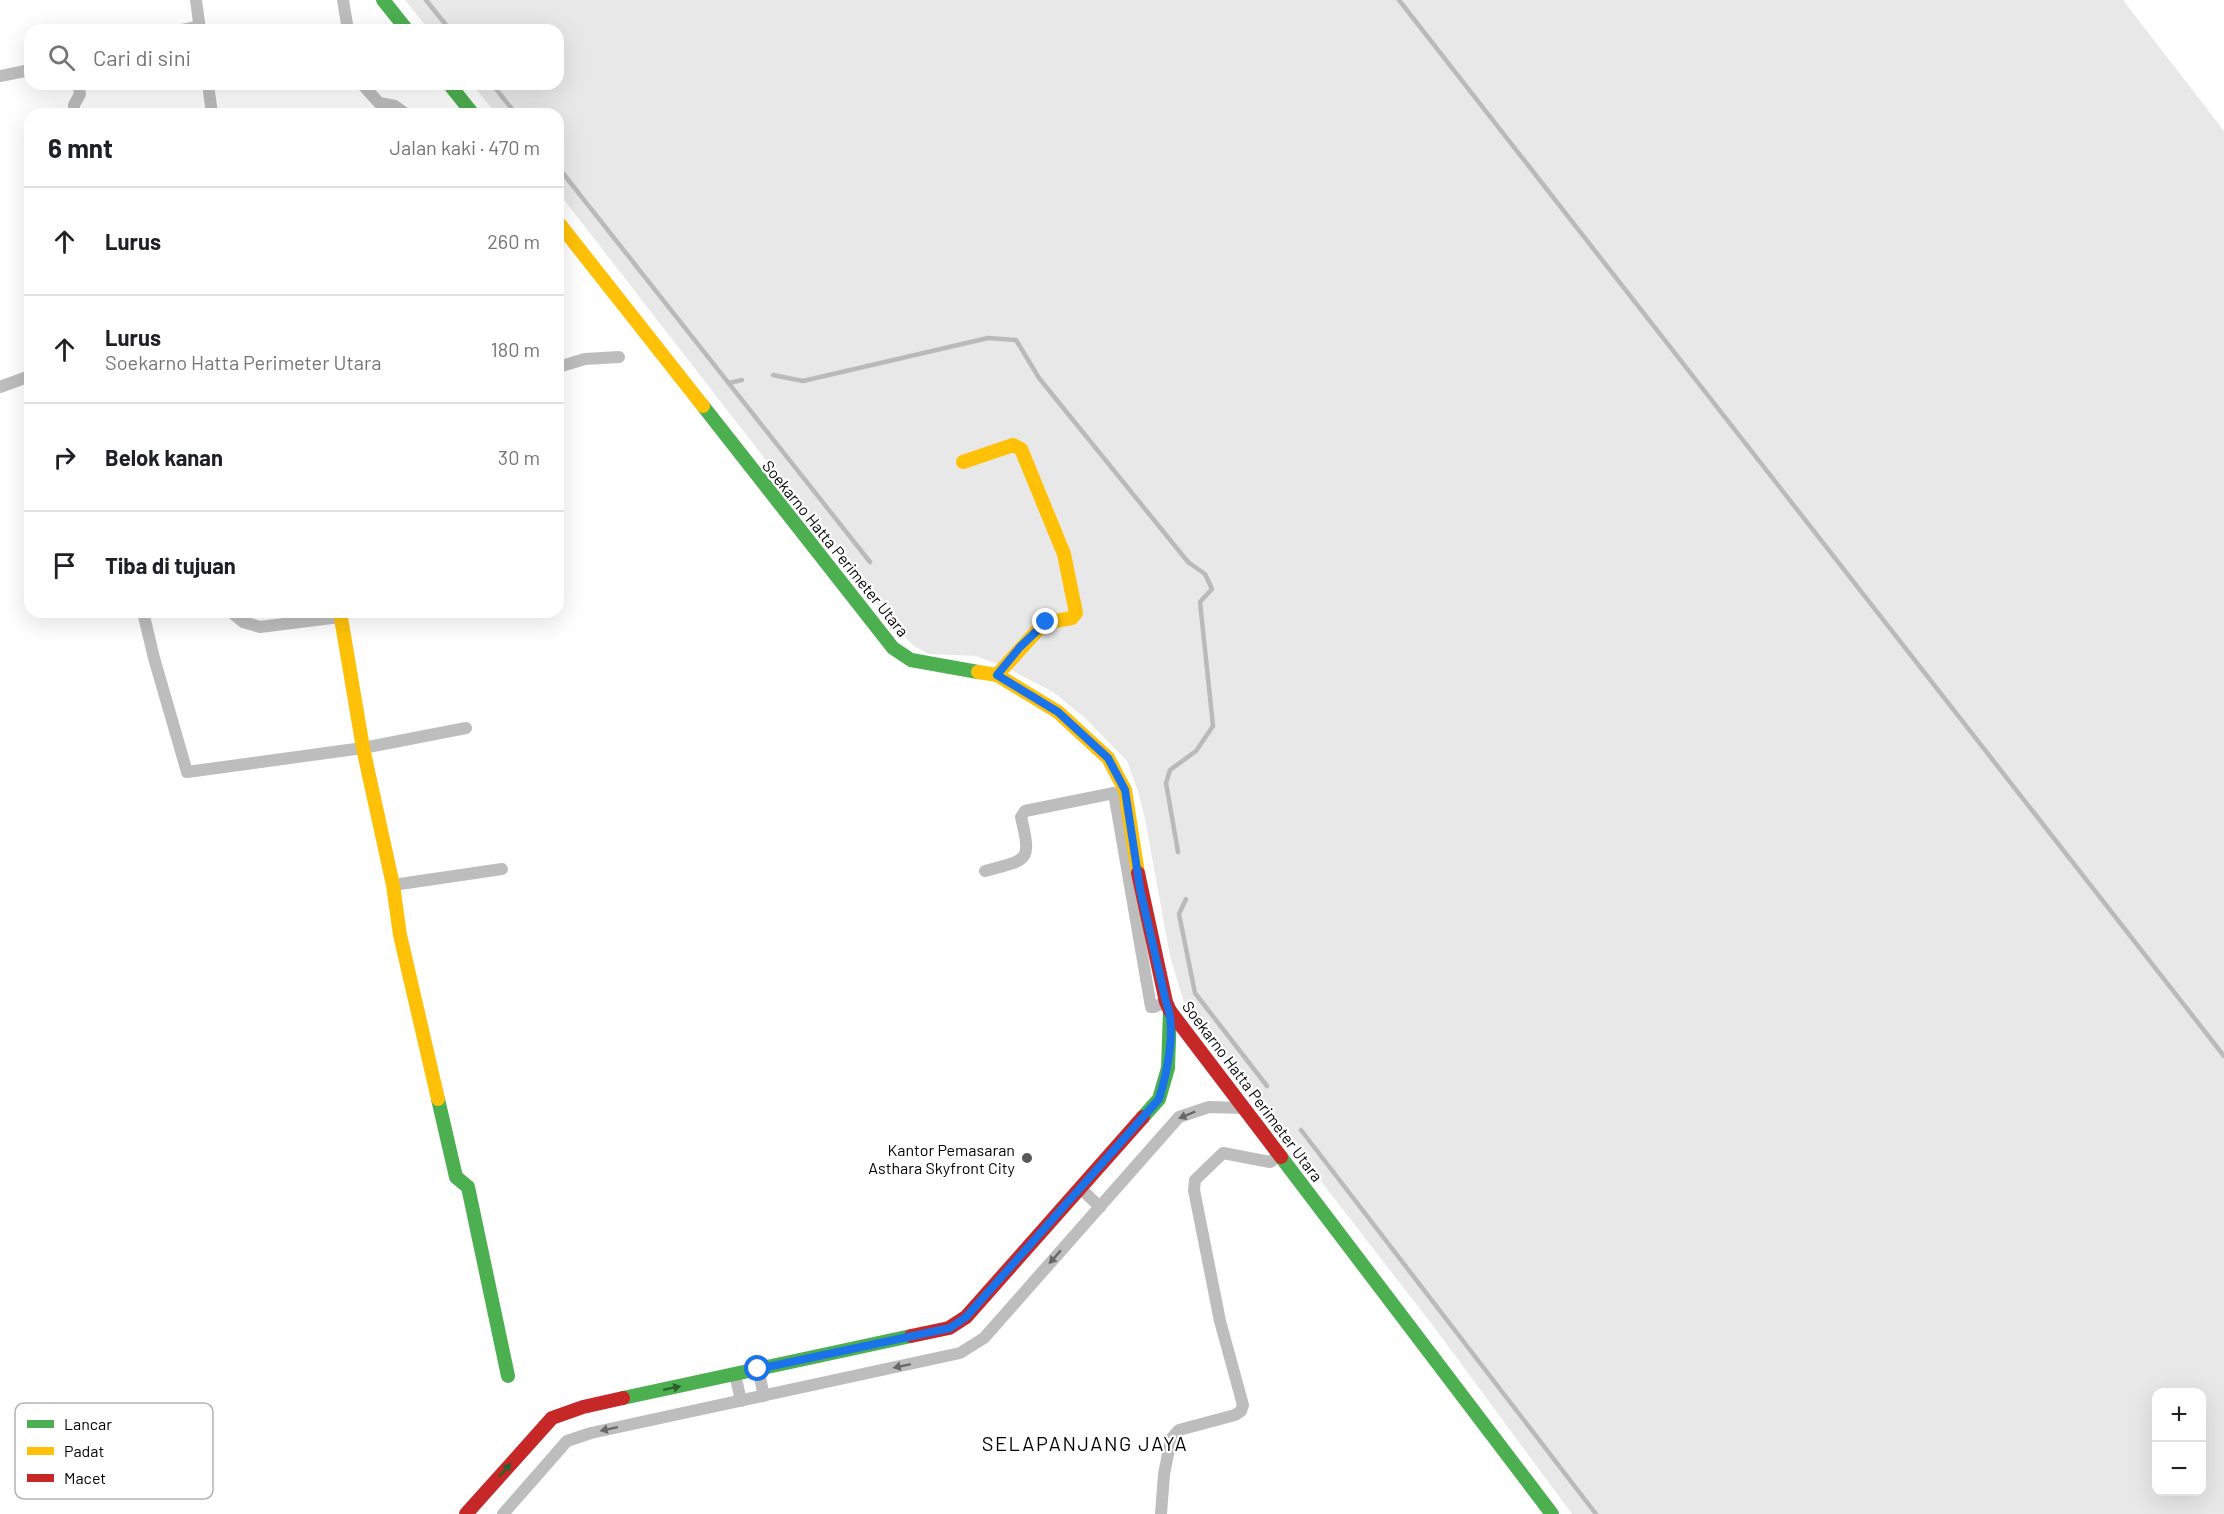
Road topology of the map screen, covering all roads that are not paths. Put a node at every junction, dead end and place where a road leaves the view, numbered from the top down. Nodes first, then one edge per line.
1 (196, 0) edge
2 (343, 0) edge
3 (383, 0) edge
4 (199, 24) edge
5 (347, 24) edge
6 (402, 24) edge
7 (24, 71) edge
8 (0, 76) edge
9 (79, 90) edge
10 (209, 90) edge
11 (367, 90) edge
12 (454, 90) edge
13 (74, 108) edge
14 (211, 108) edge
15 (398, 108) edge
16 (468, 108) edge
17 (564, 230) edge
18 (619, 357) dead end
19 (564, 365) edge
20 (24, 378) edge
21 (0, 387) edge
22 (963, 462) dead end
23 (145, 618) edge
24 (238, 618) edge
25 (315, 618) edge
26 (341, 618) edge
27 (997, 675) junction
28 (466, 728) dead end
29 (363, 748) junction
30 (1120, 791) junction
31 (502, 869) dead end
32 (985, 871) dead end
33 (393, 885) junction
34 (1168, 1007) junction
35 (1244, 1108) junction
36 (1280, 1155) junction
37 (1080, 1188) junction
38 (1100, 1207) junction
39 (758, 1369) junction
40 (735, 1374) junction
41 (508, 1376) dead end
42 (764, 1396) junction
43 (741, 1401) junction
44 (466, 1514) edge
45 (503, 1514) edge
46 (1161, 1514) edge
47 (1552, 1514) edge

1 - 4 street
2 - 5 street
3 - 6 street
7 - 8 street
9 - 13 street
10 - 14 street
11 - 15 street
12 - 16 street
17 - 27 street, Soekarno Hatta Perimeter Utara
18 - 19 street
20 - 21 street
22 - 27 street
23 - 29 street
24 - 25 street
26 - 29 street
27 - 30 street, Soekarno Hatta Perimeter Utara
28 - 29 street
29 - 33 street
30 - 32 street
30 - 34 street, Soekarno Hatta Perimeter Utara
31 - 33 street
33 - 41 street
34 - 35 street, Soekarno Hatta Perimeter Utara
34 - 37 street
35 - 36 street, Soekarno Hatta Perimeter Utara
35 -> 38 street
36 - 46 street
36 - 47 street, Soekarno Hatta Perimeter Utara
37 - 38 street
37 - 39 street
38 -> 42 street
39 - 40 street
39 - 42 street
40 - 43 street
44 -> 40 street
42 - 43 street
43 -> 45 street

